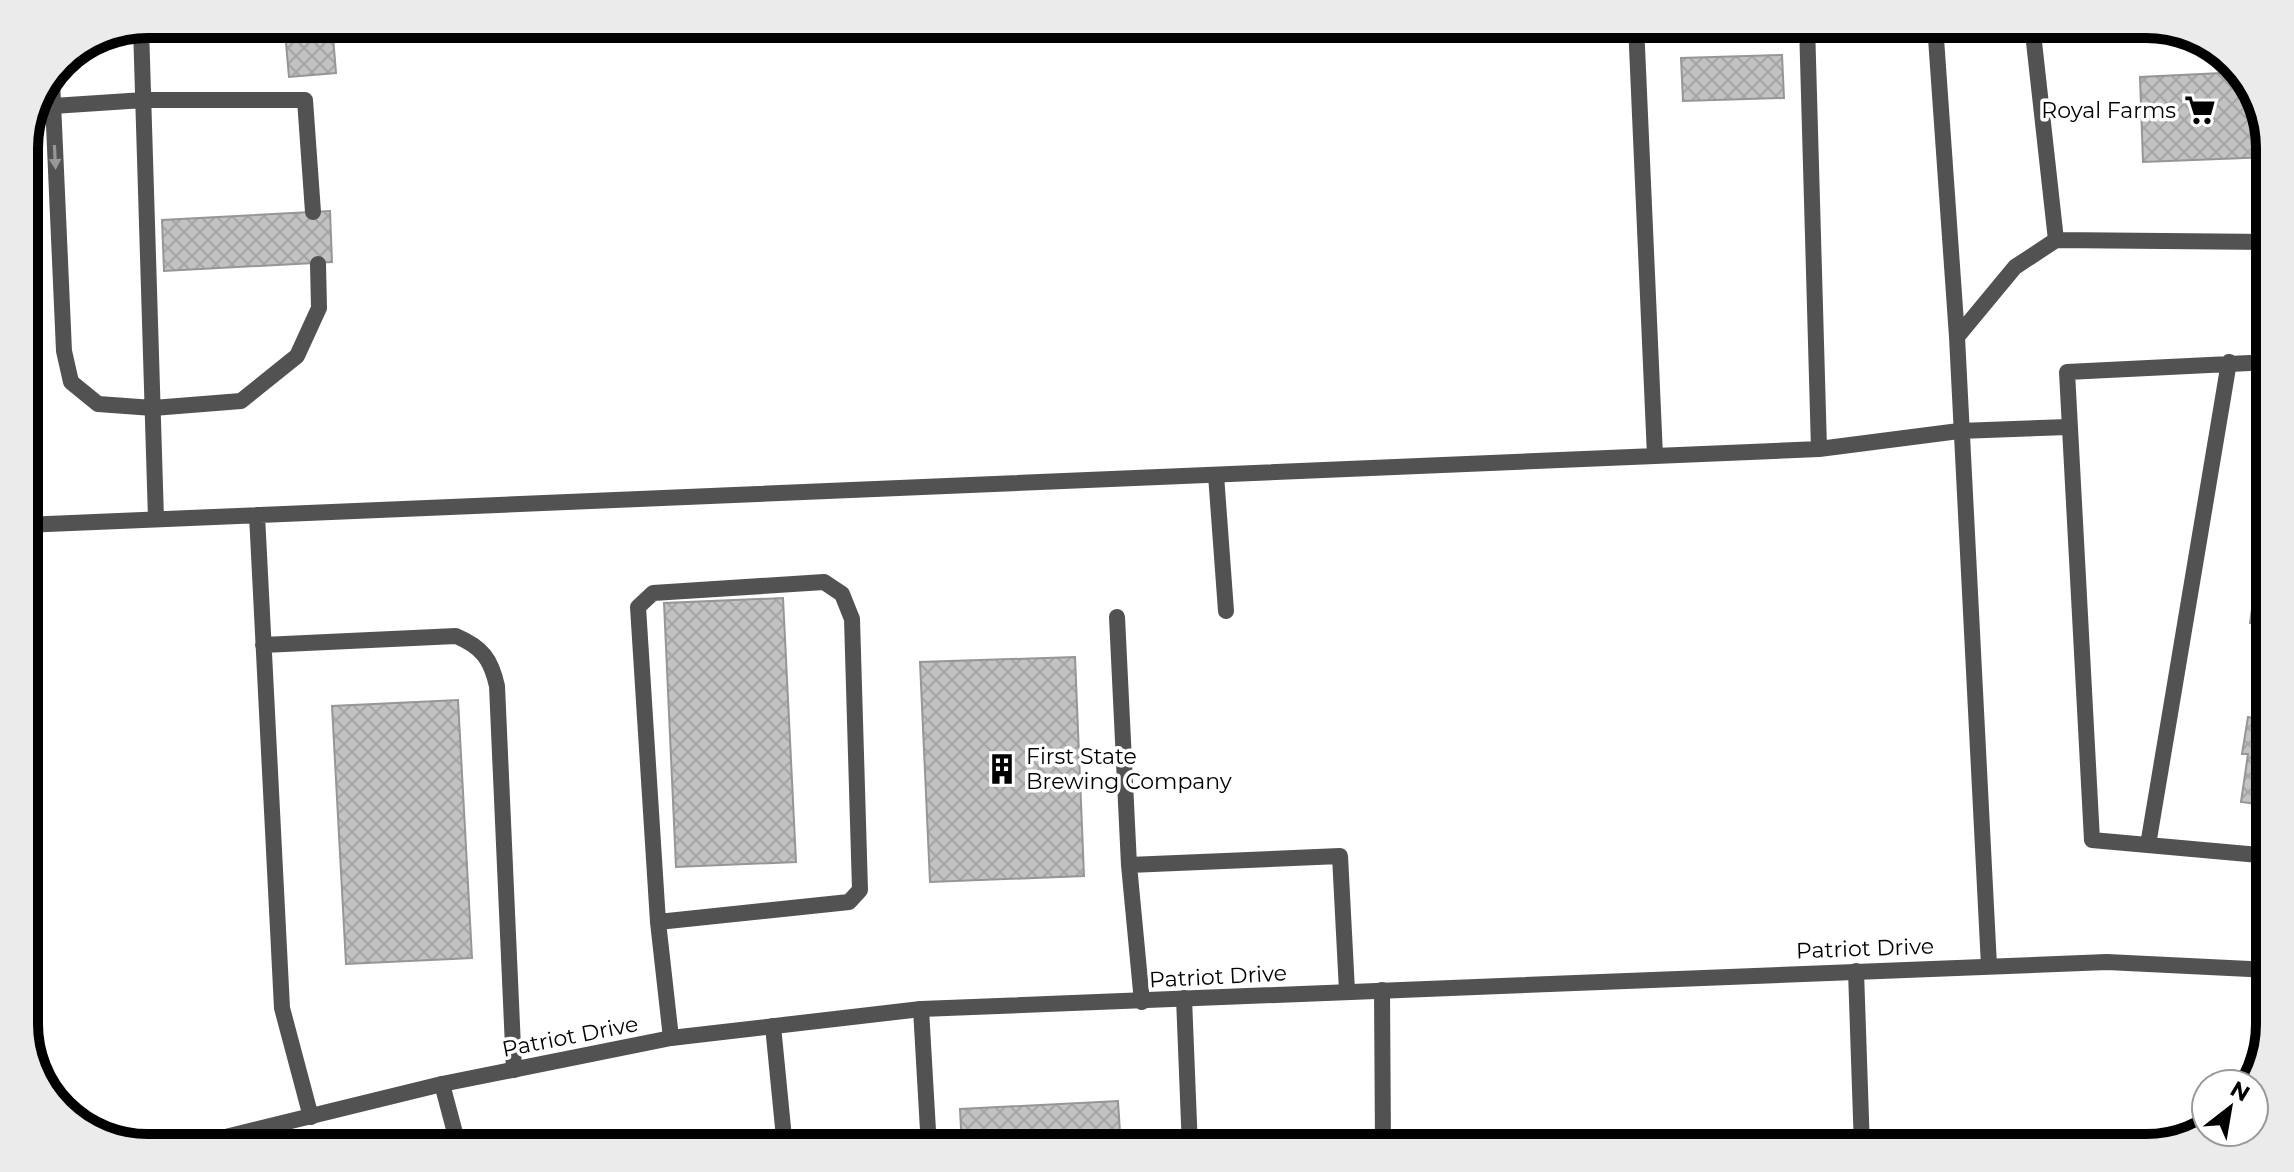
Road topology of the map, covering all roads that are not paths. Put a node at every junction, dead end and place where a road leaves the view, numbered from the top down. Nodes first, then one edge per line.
1 (1637, 38) edge
2 (1807, 38) edge
3 (1936, 38) edge
4 (2034, 38) edge
5 (141, 39) edge
6 (53, 94) edge
7 (144, 100) junction
8 (53, 106) junction
9 (313, 212) dead end
10 (2056, 240) junction
11 (2256, 242) edge
12 (318, 264) dead end
13 (1957, 337) junction
14 (2229, 362) junction
15 (2256, 362) edge
16 (153, 408) junction
17 (2068, 427) junction
18 (1959, 431) junction
19 (1819, 449) junction
20 (1655, 456) junction
21 (1216, 475) junction
22 (257, 515) junction
23 (156, 519) junction
24 (38, 524) edge
25 (1226, 611) dead end
26 (1117, 617) dead end
27 (263, 645) junction
28 (2148, 845) junction
29 (2256, 855) edge
30 (1129, 865) junction
31 (658, 922) junction
32 (1989, 966) junction
33 (2256, 969) edge
34 (1856, 971) junction
35 (1382, 990) junction
36 (1347, 991) junction
37 (1184, 998) junction
38 (1142, 1002) junction
39 (921, 1009) junction
40 (773, 1026) junction
41 (671, 1038) junction
42 (514, 1070) junction
43 (442, 1084) junction
44 (311, 1117) junction
45 (240, 1134) edge
46 (455, 1134) edge
47 (784, 1134) edge
48 (928, 1134) edge
49 (1189, 1134) edge
50 (1383, 1134) edge
51 (1862, 1134) edge

1 - 20 street
2 - 19 street
3 - 13 street
4 - 10 street
5 - 7 street
6 - 8 street
7 - 8 street
7 - 9 street
7 - 16 street
8 -> 16 street
10 - 11 street
10 - 13 street
12 - 16 street
13 - 18 street
14 - 15 street
14 - 17 street
14 - 28 street
16 - 23 street
17 - 18 street
17 - 28 street
18 - 19 street
18 - 32 street
19 - 20 street
20 - 21 street
21 - 22 street
21 - 25 street
22 - 23 street
22 - 27 street
23 - 24 street
26 - 30 street
27 - 42 street
27 - 44 street
28 - 29 street
30 - 36 street
30 - 38 street
31 - 31 street
31 - 41 street
32 - 33 street, Patriot Drive
32 - 34 street, Patriot Drive
34 - 35 street, Patriot Drive
34 - 51 street
35 - 36 street, Patriot Drive
35 - 50 street
36 - 37 street, Patriot Drive
37 - 38 street, Patriot Drive
37 - 49 street
38 - 39 street, Patriot Drive
39 - 40 street, Patriot Drive
39 - 48 street
40 - 41 street, Patriot Drive
40 - 47 street
41 - 42 street, Patriot Drive
42 - 43 street, Patriot Drive
43 - 44 street, Patriot Drive
43 - 46 street
44 - 45 street, Patriot Drive

